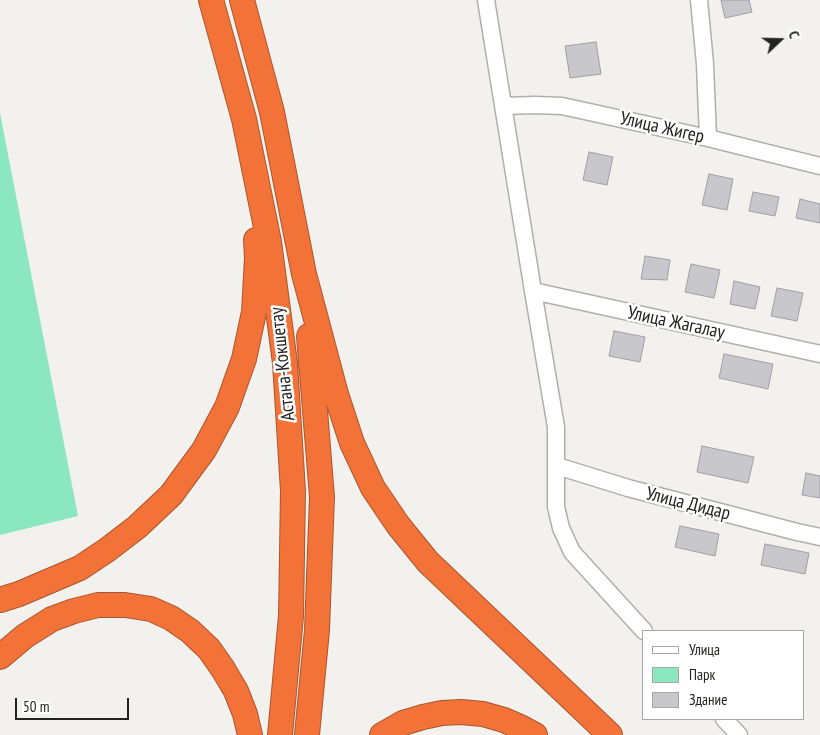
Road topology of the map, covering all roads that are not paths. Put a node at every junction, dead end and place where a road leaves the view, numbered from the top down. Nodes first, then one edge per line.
1 (211, 0) edge
2 (242, 0) edge
3 (486, 0) edge
4 (699, 0) edge
5 (503, 106) junction
6 (244, 119) junction
7 (708, 138) junction
8 (820, 166) edge
9 (304, 274) junction
10 (532, 291) junction
11 (820, 354) edge
12 (557, 466) junction
13 (820, 537) edge
14 (0, 600) edge
15 (643, 630) edge
16 (0, 657) edge
17 (725, 720) edge
18 (250, 735) edge
19 (280, 735) edge
20 (307, 735) edge
21 (382, 735) edge
22 (535, 735) edge
23 (610, 735) edge
24 (739, 735) edge

1 - 6 highway, Астана-Кокшетау
2 - 9 highway
3 - 5 street
4 - 7 street
5 - 7 street, Улица Жигер
5 - 10 street
6 - 14 highway
6 - 19 highway, Астана-Кокшетау
7 - 8 street, Улица Жигер
9 - 20 highway
9 - 23 highway
10 - 11 street, Улица Жагалау
10 - 12 street
12 - 13 street, Улица Дидар
12 - 15 street
16 - 18 highway
17 - 24 street
21 - 22 highway

